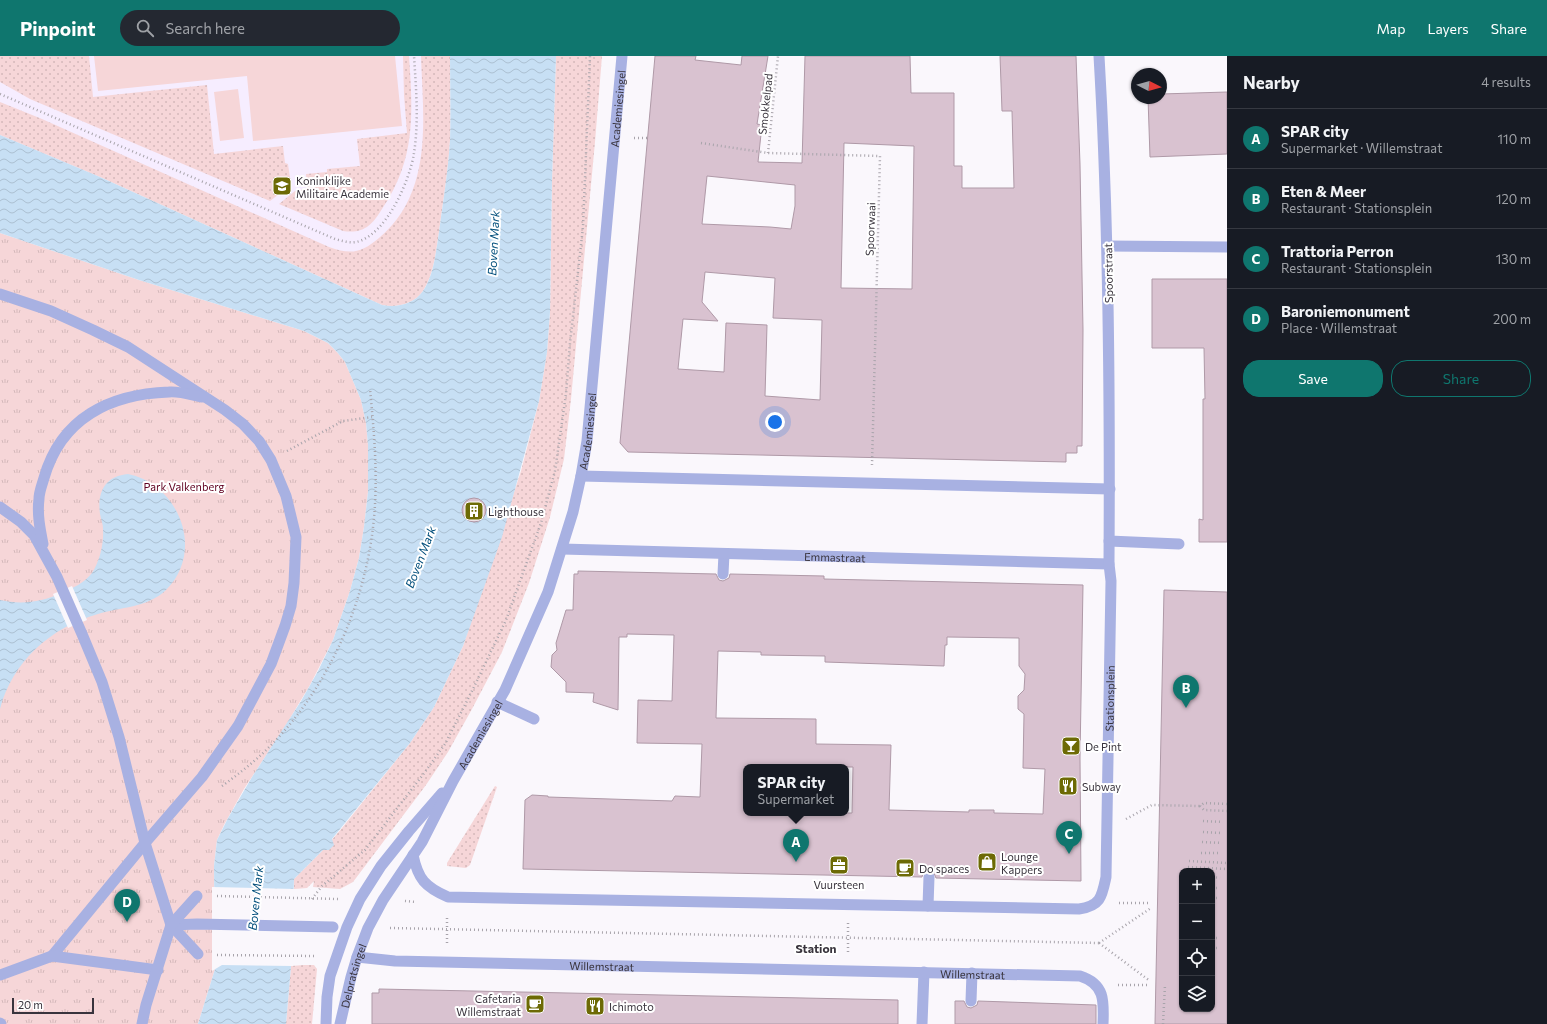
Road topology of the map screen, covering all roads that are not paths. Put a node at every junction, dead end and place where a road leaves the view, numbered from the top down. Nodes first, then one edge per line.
1 (622, 56) edge
2 (1099, 56) edge
3 (1107, 246) junction
4 (1227, 247) edge
5 (0, 294) edge
6 (206, 398) junction
7 (581, 476) junction
8 (1110, 490) junction
9 (0, 507) edge
10 (1109, 541) junction
11 (1178, 544) dead end
12 (562, 549) junction
13 (44, 553) junction
14 (724, 554) junction
15 (1109, 564) junction
16 (723, 574) dead end
17 (497, 702) junction
18 (534, 719) dead end
19 (453, 781) junction
20 (144, 843) junction
21 (414, 855) junction
22 (929, 877) dead end
23 (197, 896) road end
24 (928, 906) junction
25 (171, 925) junction
26 (333, 927) dead end
27 (347, 927) joint
28 (368, 928) joint
29 (198, 954) road end
30 (52, 956) junction
31 (356, 957) junction
32 (158, 970) junction
33 (924, 972) junction
34 (972, 973) junction
35 (0, 975) edge
36 (971, 1001) dead end
37 (142, 1024) edge
38 (326, 1024) edge
39 (340, 1024) edge
40 (922, 1024) edge
41 (1103, 1024) edge

1 - 7 street, Academiesingel
2 - 3 street, Spoorstraat
3 - 4 street
3 - 8 street, Spoorstraat
5 - 6 street
6 - 13 street
6 - 20 street
7 - 8 street
7 - 12 street, Academiesingel
8 - 10 street, Stationsplein
9 - 13 street
10 - 11 street
10 - 15 street, Stationsplein
12 - 14 street, Emmastraat
12 - 17 street, Academiesingel
13 - 20 street
14 - 15 street, Emmastraat
14 - 16 street
15 - 24 street, Stationsplein
17 - 18 street
17 - 19 street, Academiesingel
19 - 21 street, Academiesingel
19 - 27 street, Academiesingel
20 - 25 street
20 - 30 street
21 - 24 street
21 - 28 street, Academiesingel
22 - 24 street
23 - 25 street
25 - 26 street
25 - 29 street
25 - 32 street
27 - 38 street, Delpratsingel
28 - 31 street, Delpratsingel
30 - 32 street
30 - 35 street
31 - 33 street, Willemstraat
31 - 39 street, Delpratsingel
32 - 37 street
33 - 34 street, Willemstraat
33 - 40 street
34 - 36 street
34 - 41 street, Willemstraat

